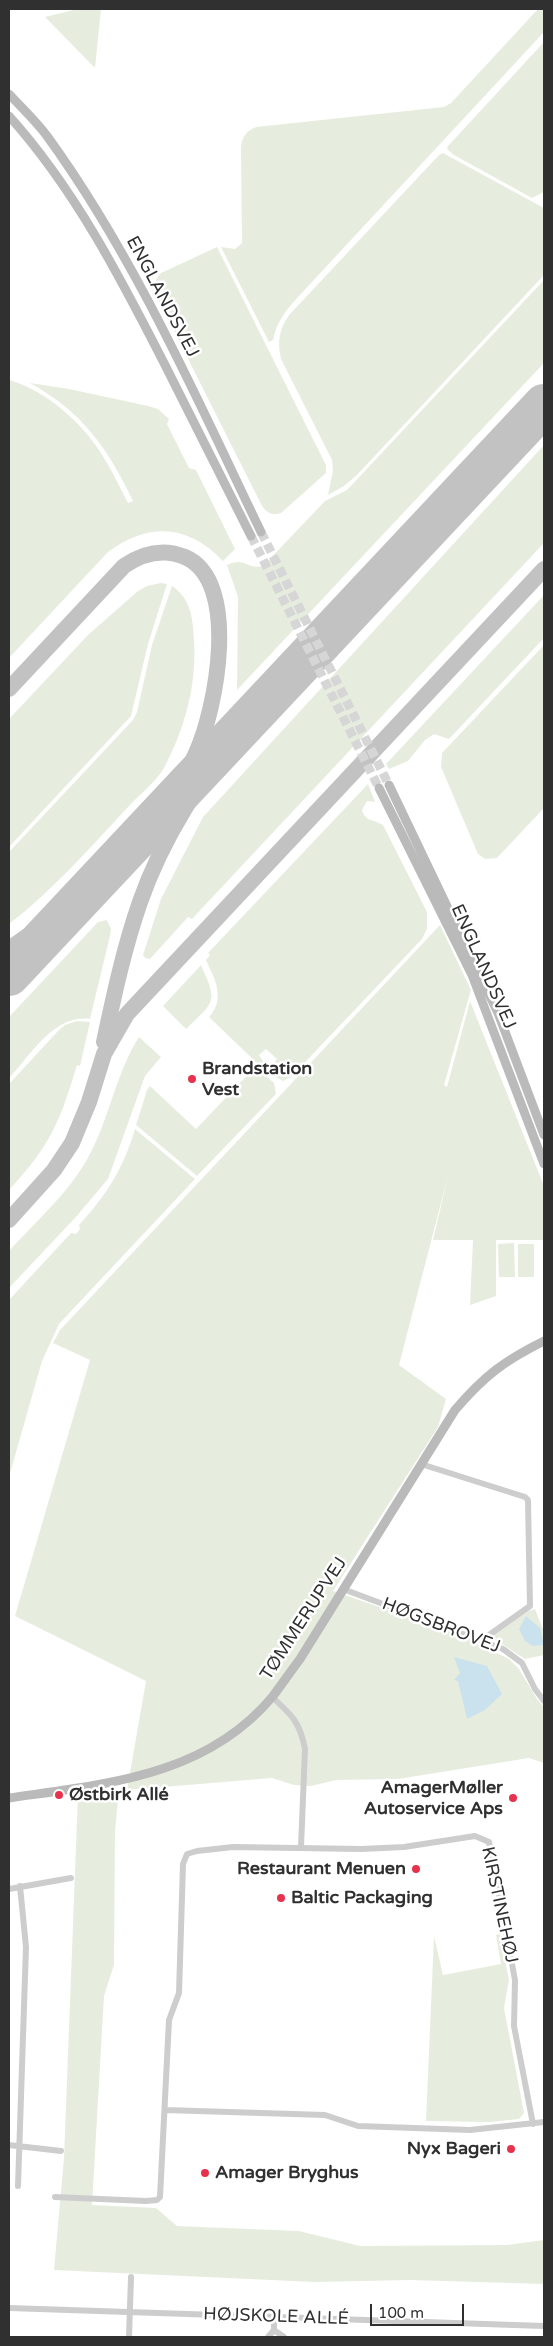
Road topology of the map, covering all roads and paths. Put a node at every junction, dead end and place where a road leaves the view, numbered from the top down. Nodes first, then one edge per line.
1 (9, 94) edge
2 (9, 116) edge
3 (261, 532) tunnel mouth
4 (251, 536) tunnel mouth
5 (389, 785) tunnel mouth
6 (379, 788) tunnel mouth
7 (544, 1135) edge
8 (544, 1164) edge
9 (544, 1341) edge
10 (421, 1464) junction
11 (343, 1589) junction
12 (482, 1640) junction
13 (272, 1697) junction
14 (544, 1702) edge
15 (9, 1798) edge
16 (302, 1847) junction
17 (71, 1878) dead end
18 (20, 1886) junction
19 (9, 1889) edge
20 (165, 2110) junction
21 (544, 2122) edge
22 (533, 2124) junction
23 (9, 2145) edge
24 (19, 2146) junction
25 (61, 2150) dead end
26 (18, 2186) dead end
27 (55, 2197) dead end
28 (131, 2276) dead end
29 (9, 2308) edge
30 (130, 2313) junction
31 (274, 2317) junction
32 (544, 2326) edge
33 (274, 2330) junction
34 (129, 2337) edge
35 (268, 2337) edge
36 (284, 2337) edge

1 - 3 main road, ENGLANDSVEJ
2 - 4 main road, ENGLANDSVEJ
5 - 7 main road, ENGLANDSVEJ
6 - 8 main road, ENGLANDSVEJ
9 - 10 main road, TØMMERUPVEJ
10 - 11 main road, TØMMERUPVEJ
10 - 12 street
11 - 12 street, HØGSBROVEJ
11 - 13 main road, TØMMERUPVEJ
12 - 14 street, HØGSBROVEJ
13 - 15 main road, TØMMERUPVEJ
13 - 16 street
16 - 20 street, KIRSTINEHØJ
16 - 22 street, KIRSTINEHØJ
17 - 18 street
18 - 19 street
18 - 24 street
20 - 22 street
20 - 27 street, KIRSTINEHØJ
21 - 22 street
23 - 24 street
24 - 25 street
24 - 26 street
28 - 30 street
29 - 30 street, HØJSKOLE ALLÉ
30 - 31 street, HØJSKOLE ALLÉ
30 - 34 street
31 - 32 street, HØJSKOLE ALLÉ
31 - 33 street
33 - 35 street
33 - 36 street

